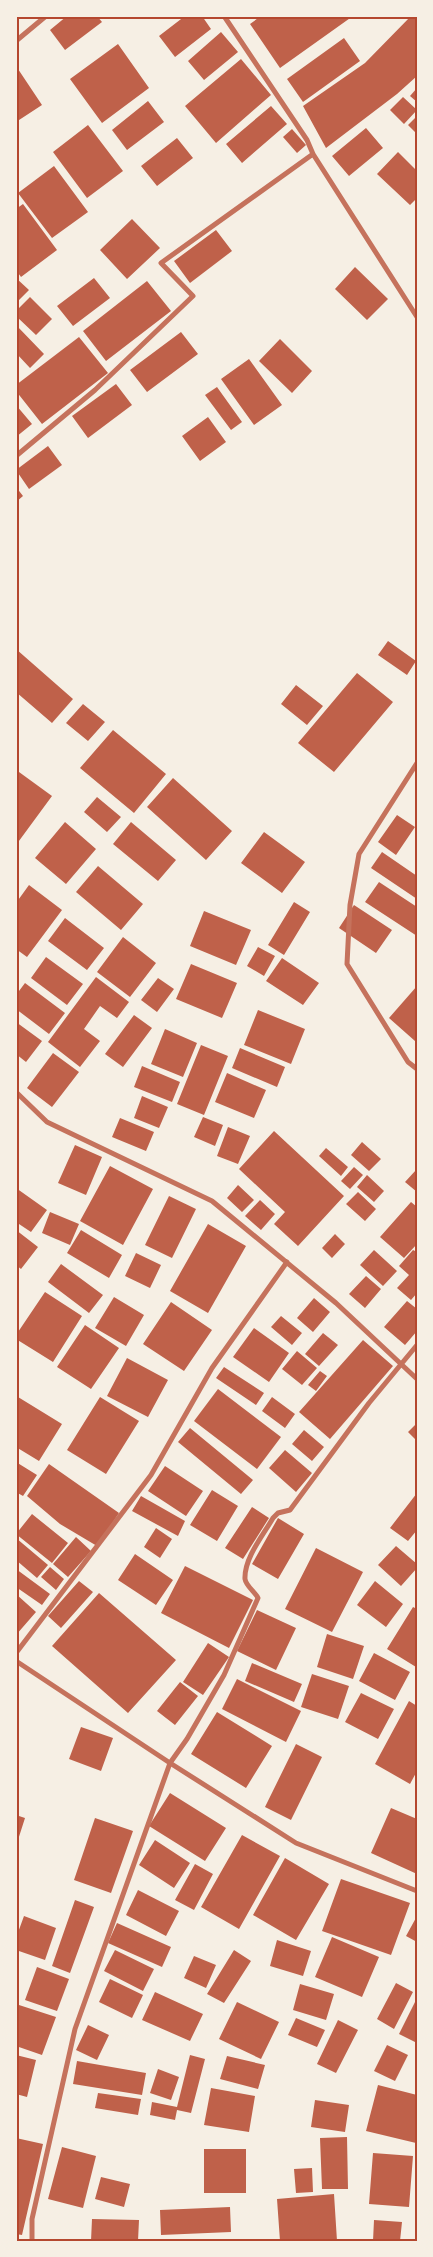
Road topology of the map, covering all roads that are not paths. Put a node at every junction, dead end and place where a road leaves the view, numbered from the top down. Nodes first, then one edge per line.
1 (46, 16) edge
2 (224, 16) edge
3 (16, 41) edge
4 (314, 154) junction
5 (417, 317) edge
6 (16, 456) edge
7 (417, 763) edge
8 (417, 1069) edge
9 (16, 1092) edge
10 (287, 1262) junction
11 (417, 1345) edge
12 (401, 1362) junction
13 (417, 1379) edge
14 (16, 1652) edge
15 (16, 1661) edge
16 (170, 1763) junction
17 (417, 1891) edge
18 (32, 2241) edge

1 - 3 street
2 - 4 street
4 - 5 street
4 - 6 street
7 - 8 street
9 - 10 street
10 - 12 street
10 - 14 street
11 - 12 street
12 - 13 street
12 - 16 street
15 - 16 street
16 - 17 street
16 - 18 street

